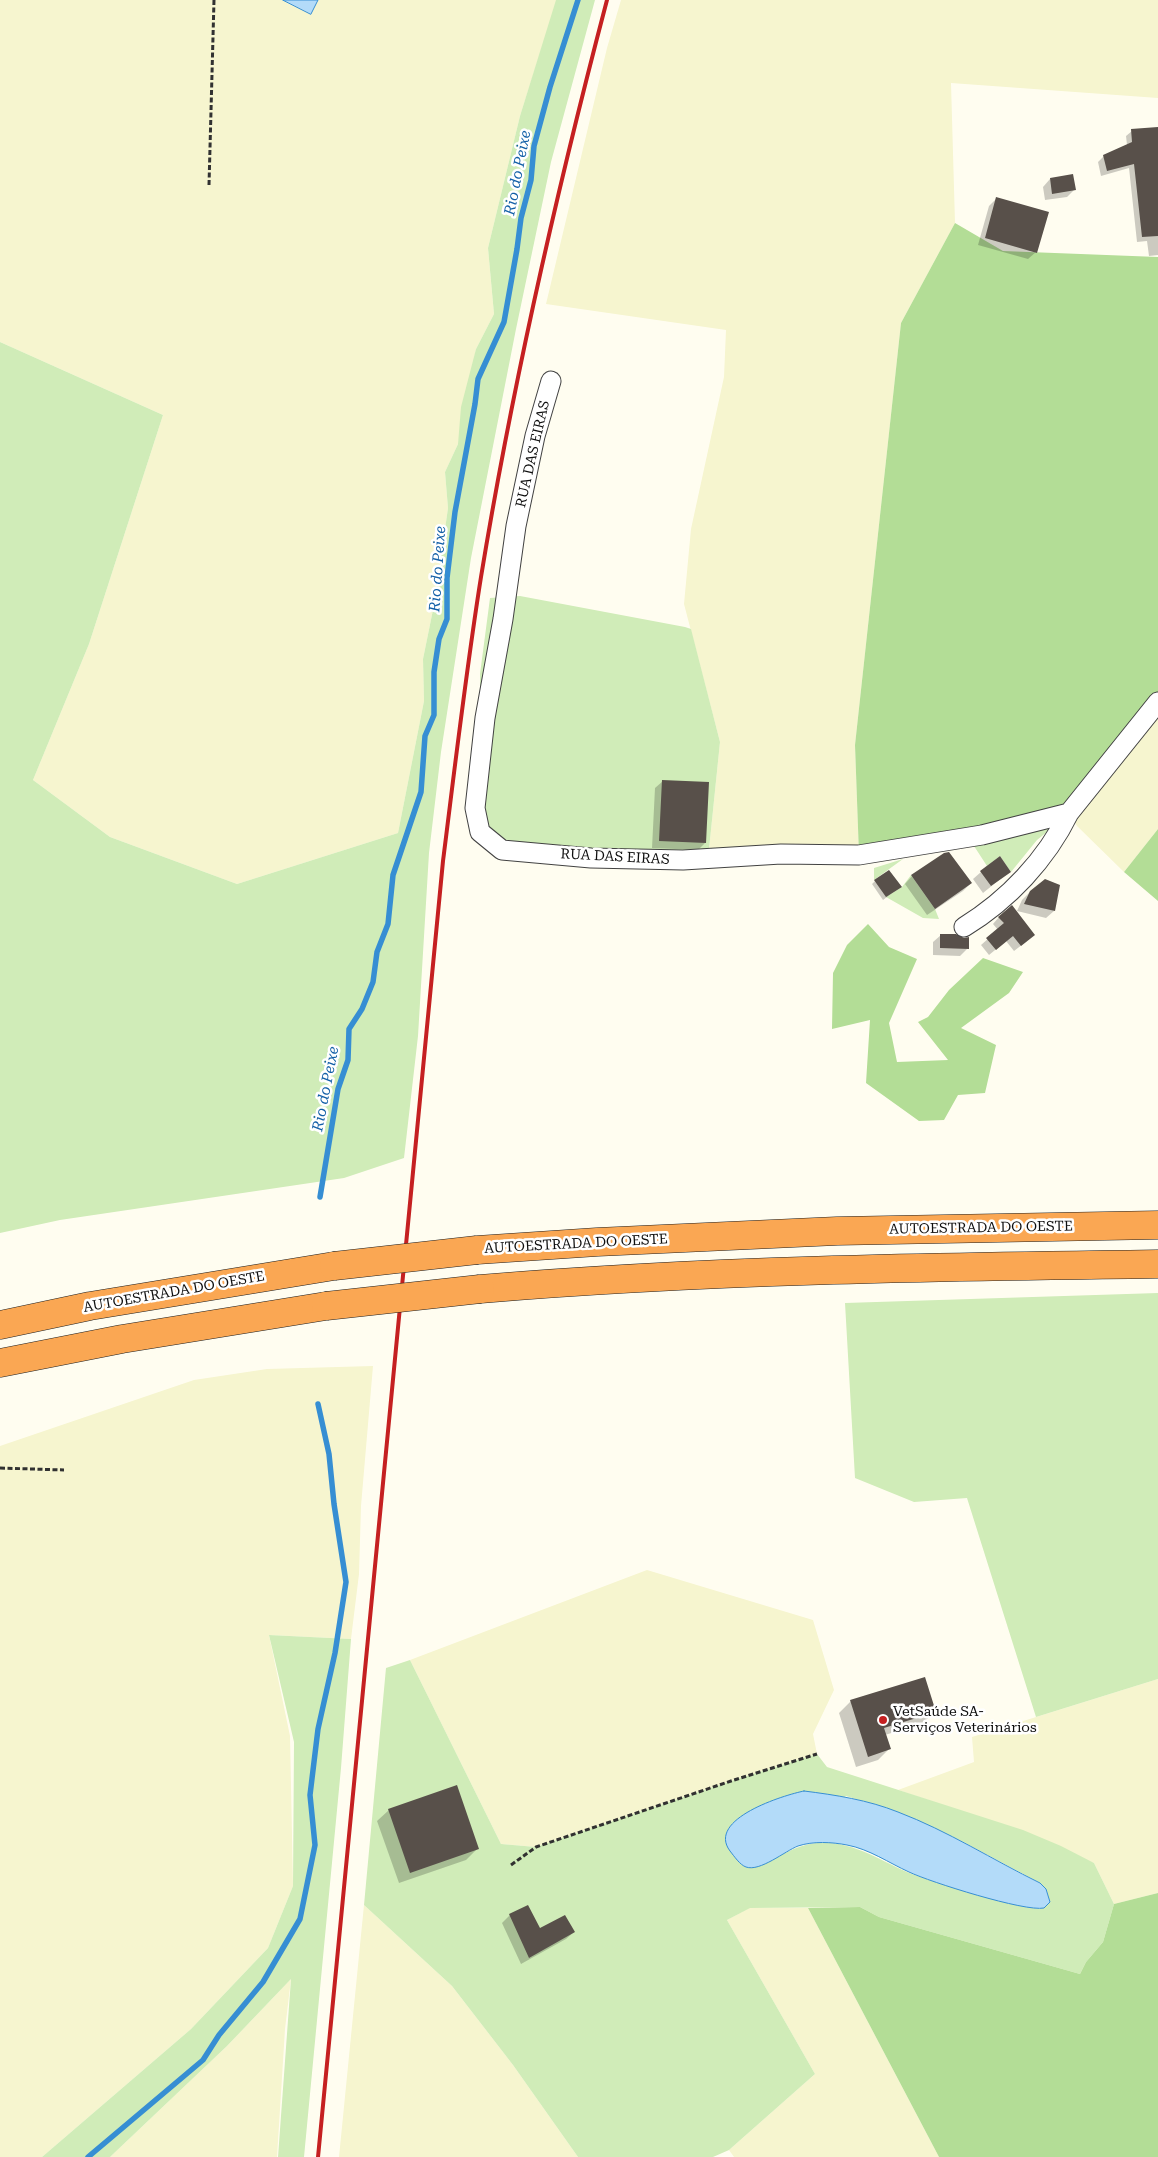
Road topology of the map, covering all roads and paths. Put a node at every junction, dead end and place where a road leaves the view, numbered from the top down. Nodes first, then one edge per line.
1 (214, 0) edge
2 (209, 185) dead end
3 (551, 381) dead end
4 (1158, 702) edge
5 (1069, 813) junction
6 (964, 927) dead end
7 (1158, 1225) edge
8 (1158, 1264) edge
9 (0, 1325) edge
10 (0, 1364) edge
11 (0, 1468) edge
12 (64, 1470) dead end
13 (817, 1754) dead end
14 (511, 1865) dead end

1 - 2 path
3 - 5 street, RUA DAS EIRAS
4 - 5 street
5 - 6 street
7 - 9 highway, AUTOESTRADA DO OESTE, bridge
8 - 10 highway, bridge
11 - 12 path
13 - 14 path

